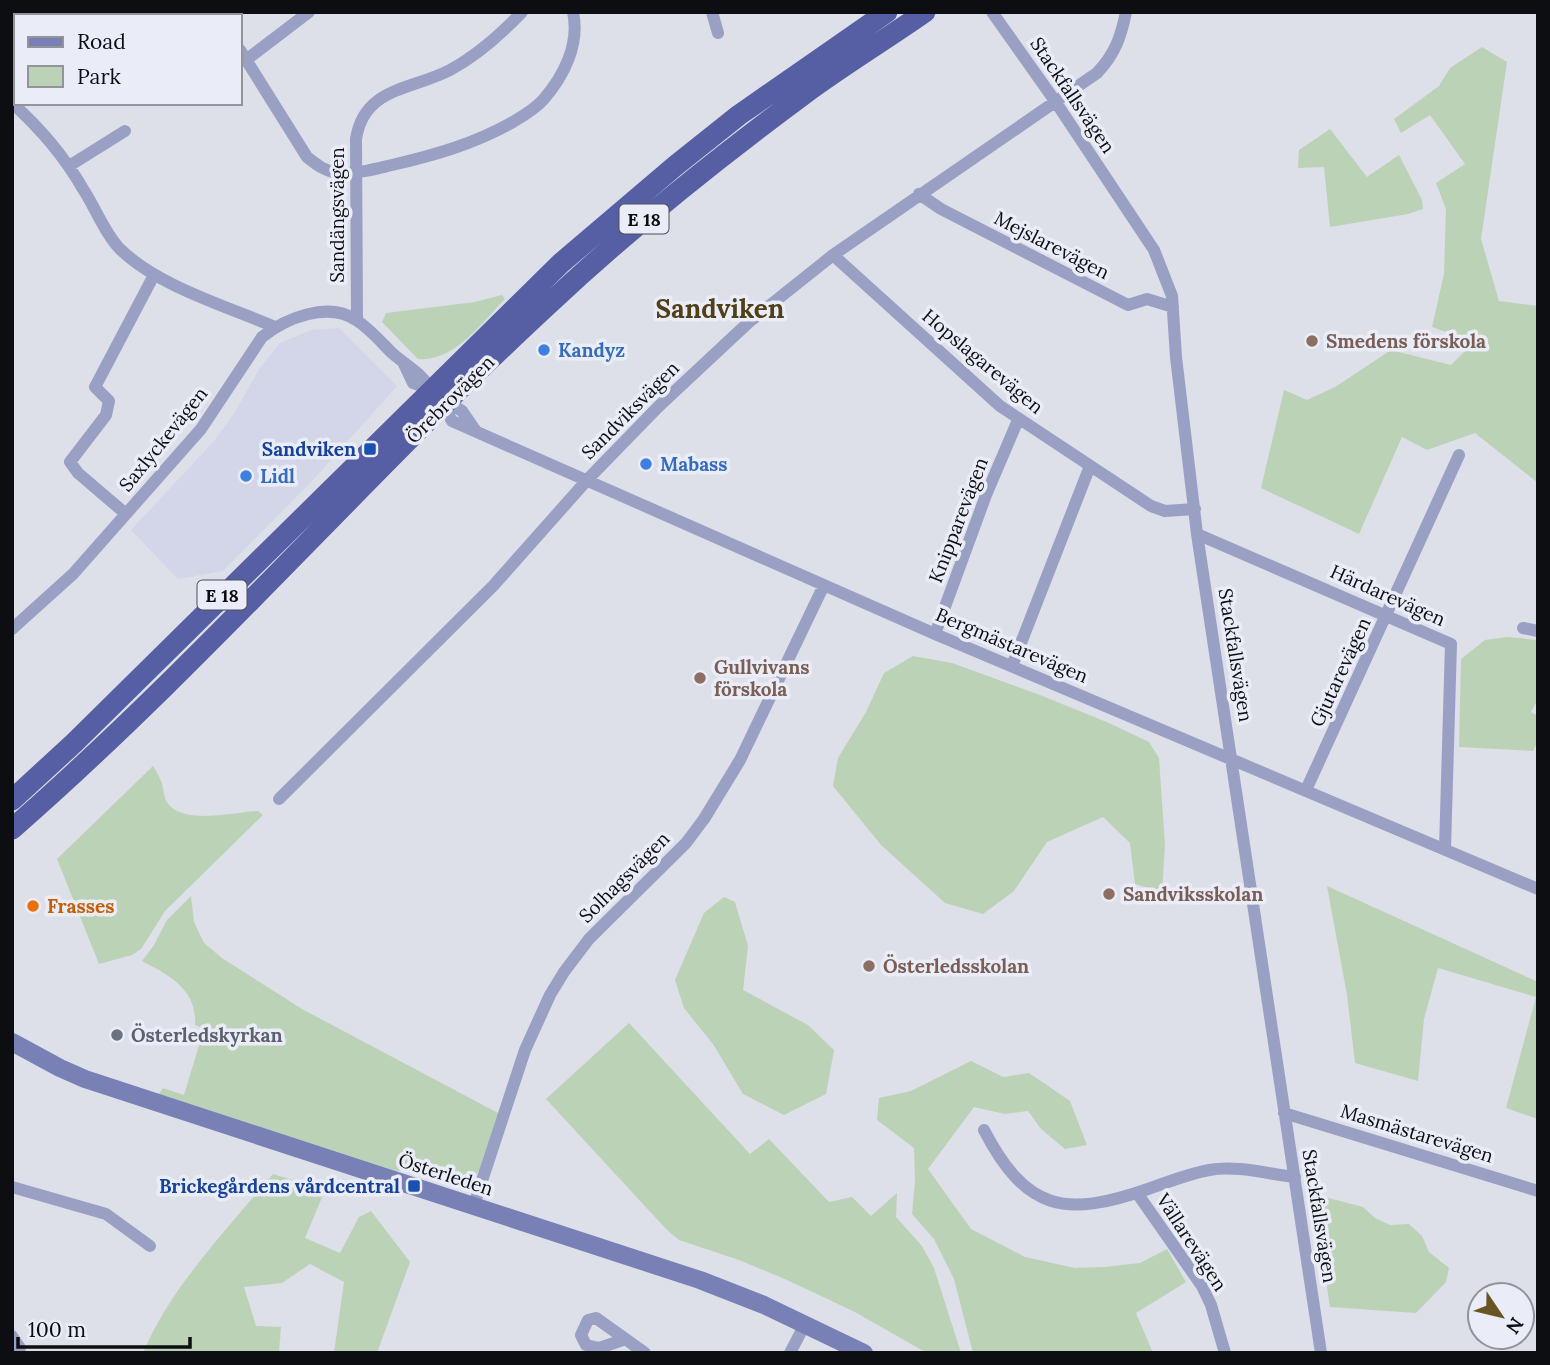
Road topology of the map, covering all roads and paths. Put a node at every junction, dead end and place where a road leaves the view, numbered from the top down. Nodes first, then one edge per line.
1 (309, 12) edge
2 (522, 12) edge
3 (573, 12) edge
4 (712, 12) edge
5 (887, 12) edge
6 (925, 12) edge
7 (992, 12) edge
8 (1126, 12) edge
9 (718, 33) dead end
10 (243, 55) edge
11 (1055, 101) junction
12 (14, 105) edge
13 (125, 131) dead end
14 (69, 166) junction
15 (356, 173) junction
16 (919, 194) junction
17 (833, 255) junction
18 (154, 275) junction
19 (1173, 307) junction
20 (357, 320) junction
21 (275, 327) junction
22 (439, 395) junction
23 (1018, 420) junction
24 (1459, 455) dead end
25 (1090, 466) junction
26 (588, 479) junction
27 (1195, 509) junction
28 (126, 514) junction
29 (1198, 534) junction
30 (824, 585) junction
31 (1387, 616) junction
32 (1523, 628) dead end
33 (12, 629) edge
34 (1538, 631) edge
35 (935, 634) junction
36 (1012, 666) junction
37 (1233, 760) junction
38 (1306, 790) junction
39 (279, 799) dead end
40 (12, 800) edge
41 (12, 829) edge
42 (1445, 849) junction
43 (1537, 888) edge
44 (12, 1042) edge
45 (1284, 1113) junction
46 (985, 1130) dead end
47 (1295, 1177) junction
48 (12, 1187) edge
49 (1538, 1191) edge
50 (1137, 1193) junction
51 (474, 1205) junction
52 (150, 1246) dead end
53 (805, 1324) junction
54 (12, 1336) edge
55 (626, 1339) dead end
56 (19, 1353) edge
57 (645, 1353) edge
58 (790, 1353) edge
59 (864, 1353) edge
60 (1225, 1353) edge
61 (1321, 1353) edge

1 - 10 street
2 - 15 street, Sandängsvägen
3 - 15 street
4 - 9 street
5 - 22 highway, Örebrovägen / E 18
6 - 22 highway, Örebrovägen / E 18
7 - 11 street, Stackfallsvägen
8 - 11 street, Sandviksvägen
10 - 15 street
11 - 16 street, Sandviksvägen
11 - 19 street, Stackfallsvägen
12 - 14 street
13 - 14 street
14 - 18 street
15 - 20 street, Sandängsvägen
16 - 17 street, Sandviksvägen
16 - 19 street, Mejslarevägen
17 - 23 street, Hopslagarevägen
17 - 26 street, Sandviksvägen
18 - 21 street
18 - 28 street
19 - 27 street, Stackfallsvägen
20 - 21 street, Saxlyckevägen
20 - 22 street
21 - 28 street, Saxlyckevägen
22 - 26 street, Bergmästarevägen
22 - 40 highway, Örebrovägen / E 18
22 - 41 highway, Örebrovägen / E 18
23 - 25 street, Hopslagarevägen
23 - 35 street, Knipparevägen
24 - 31 street, Gjutarevägen
25 - 27 street, Hopslagarevägen
25 - 36 street
26 - 30 street, Bergmästarevägen
26 - 39 street, Sandviksvägen
27 - 29 street, Stackfallsvägen
28 - 33 street, Saxlyckevägen
29 - 31 street, Härdarevägen
29 - 37 street, Stackfallsvägen
30 - 35 street, Bergmästarevägen
30 - 51 street, Solhagsvägen
31 - 38 street, Gjutarevägen
31 - 42 street, Härdarevägen
32 - 34 street
35 - 36 street, Bergmästarevägen
36 - 37 street, Bergmästarevägen
37 - 38 street, Bergmästarevägen
37 - 45 street, Stackfallsvägen
38 - 42 street, Bergmästarevägen
42 - 43 street, Bergmästarevägen
44 - 51 main road, Österleden
45 - 47 street, Stackfallsvägen
45 - 49 street, Masmästarevägen
46 - 50 street
47 - 50 street
47 - 61 street, Stackfallsvägen
48 - 52 street
50 - 60 street, Vällarevägen
51 - 53 main road, Österleden
53 - 58 street
53 - 59 main road, Österleden
54 - 56 street
55 - 57 street

